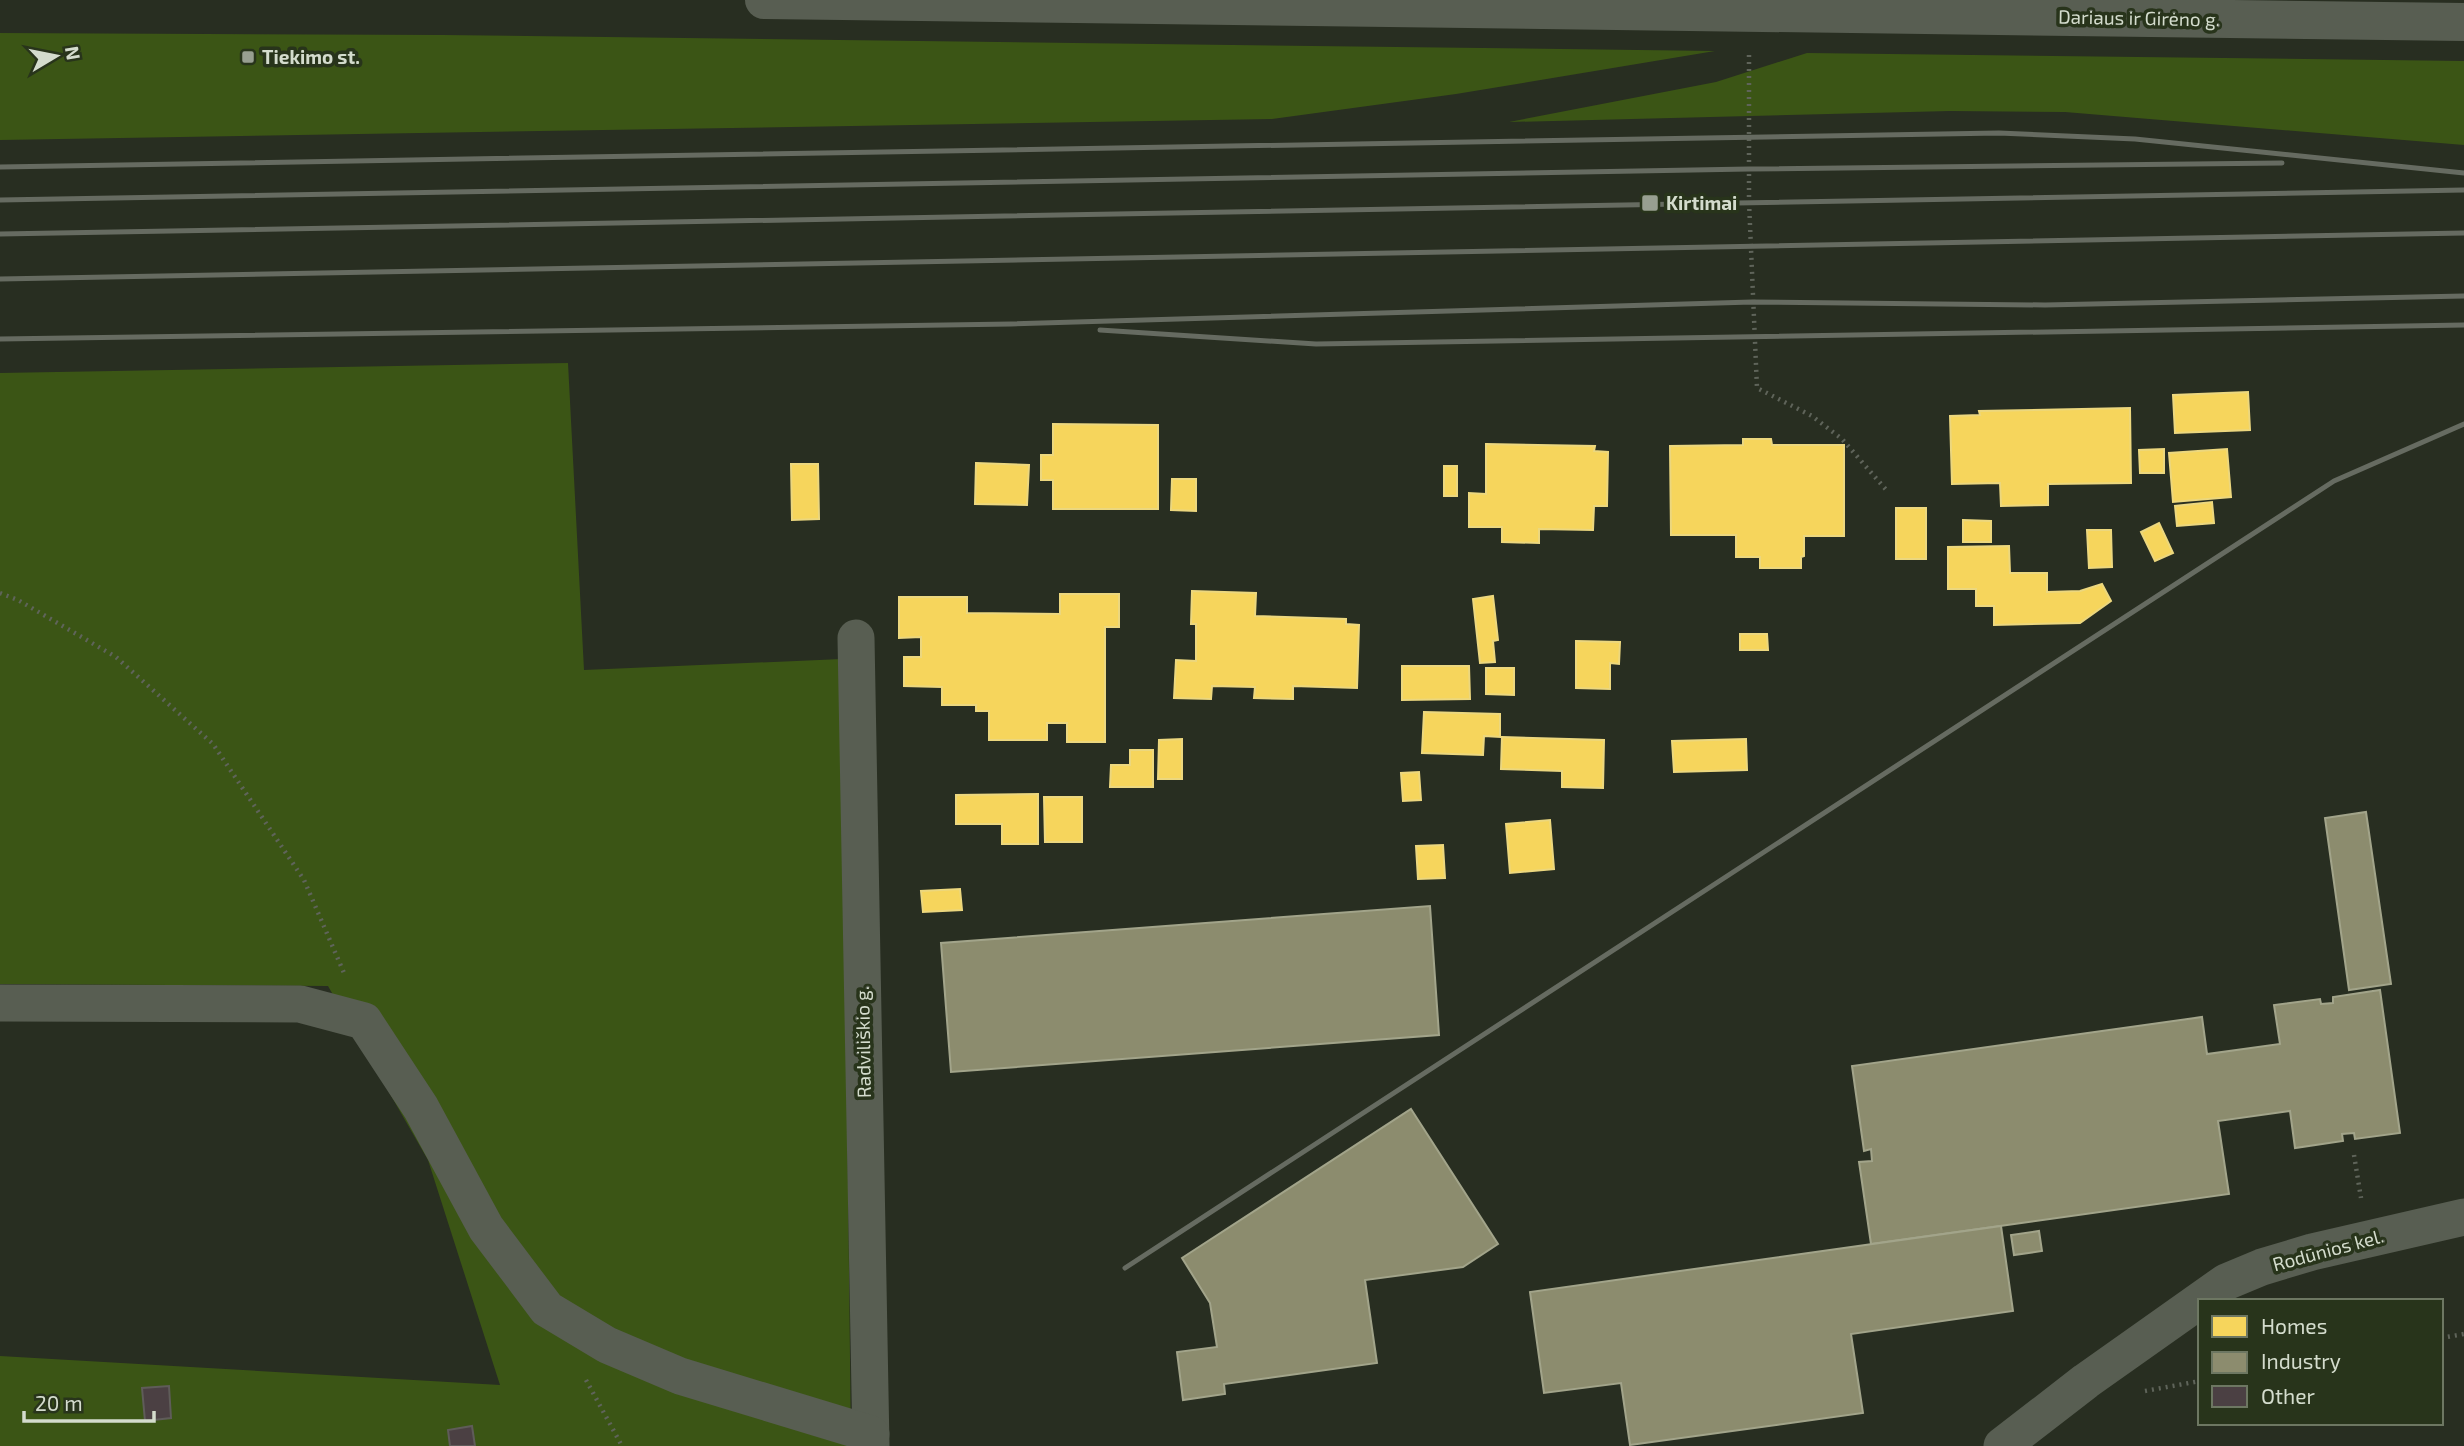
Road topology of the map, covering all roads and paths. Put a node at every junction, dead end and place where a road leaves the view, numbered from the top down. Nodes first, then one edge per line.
1 (764, 0) edge
2 (1749, 13) junction
3 (2464, 22) edge
4 (1888, 492) dead end
5 (0, 593) edge
6 (856, 638) dead end
7 (0, 1003) edge
8 (364, 1021) junction
9 (2354, 1155) dead end
10 (2362, 1201) dead end
11 (2464, 1217) edge
12 (2202, 1299) edge
13 (2198, 1302) edge
14 (2464, 1334) edge
15 (2443, 1338) edge
16 (871, 1440) edge
17 (2002, 1446) edge

1 - 2 street, Dariaus ir Girėno g.
2 - 3 street, Dariaus ir Girėno g.
2 - 4 path
5 - 8 path
6 - 16 street, Radviliškio g.
7 - 8 street
8 - 16 street
9 - 10 path
11 - 12 street, Rodūnios kel.
13 - 17 street, Rodūnios kel.
14 - 15 path

